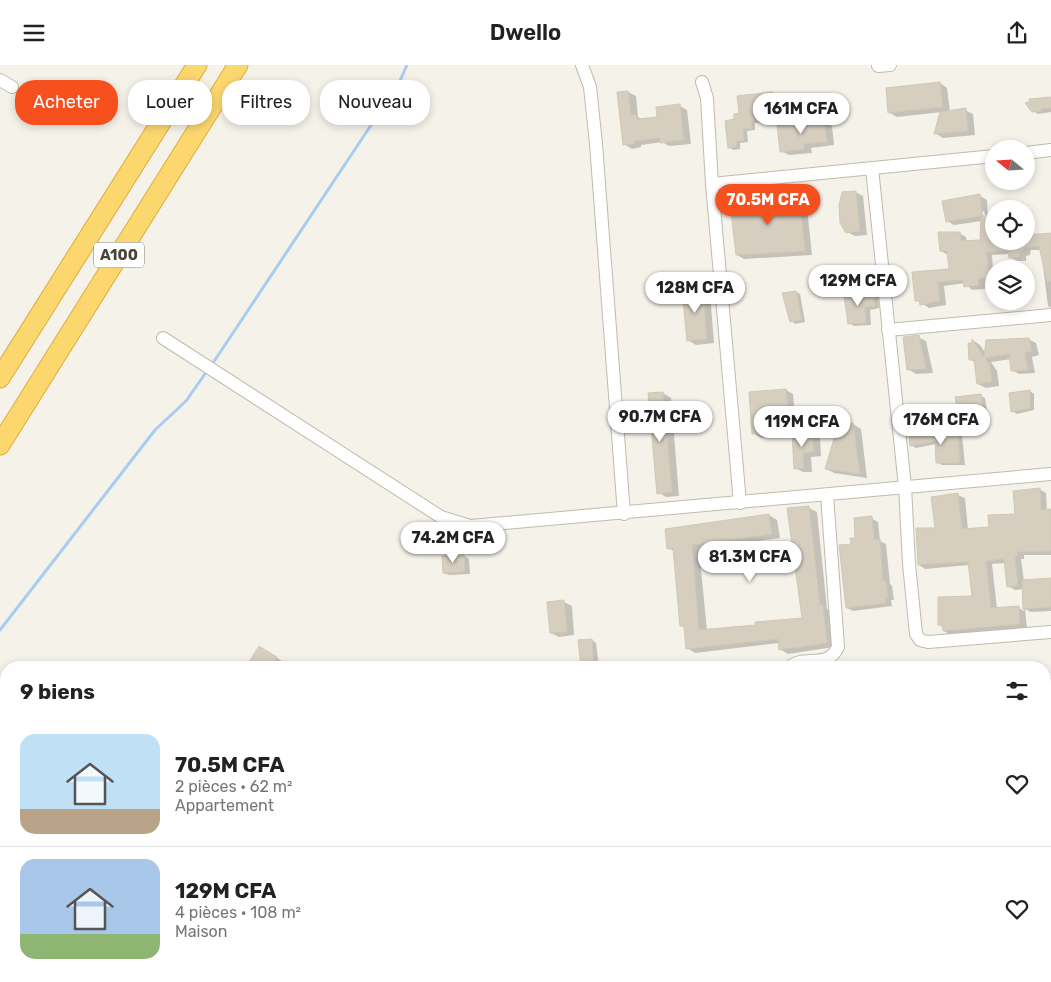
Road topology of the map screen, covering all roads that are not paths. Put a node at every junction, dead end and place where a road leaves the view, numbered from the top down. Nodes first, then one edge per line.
1 (197, 65) edge
2 (238, 65) edge
3 (582, 65) edge
4 (0, 80) edge
5 (702, 82) dead end
6 (12, 87) dead end
7 (1051, 150) edge
8 (1035, 152) edge
9 (985, 157) edge
10 (872, 168) junction
11 (712, 184) junction
12 (1051, 315) edge
13 (888, 330) junction
14 (163, 338) dead end
15 (0, 378) edge
16 (0, 445) edge
17 (1051, 474) edge
18 (906, 487) junction
19 (827, 495) junction
20 (740, 503) junction
21 (624, 514) junction
22 (1051, 632) edge
23 (810, 661) edge

1 - 15 highway, A100
2 - 16 highway, A100
3 - 21 street
4 - 6 street
5 - 11 street
7 - 8 street
9 - 10 street
10 - 11 street
10 - 13 street
11 - 20 street
12 - 13 street
13 - 18 street
14 - 21 street
17 - 18 street
18 - 19 street
18 - 22 street
19 - 20 street
19 - 23 street
20 - 21 street

